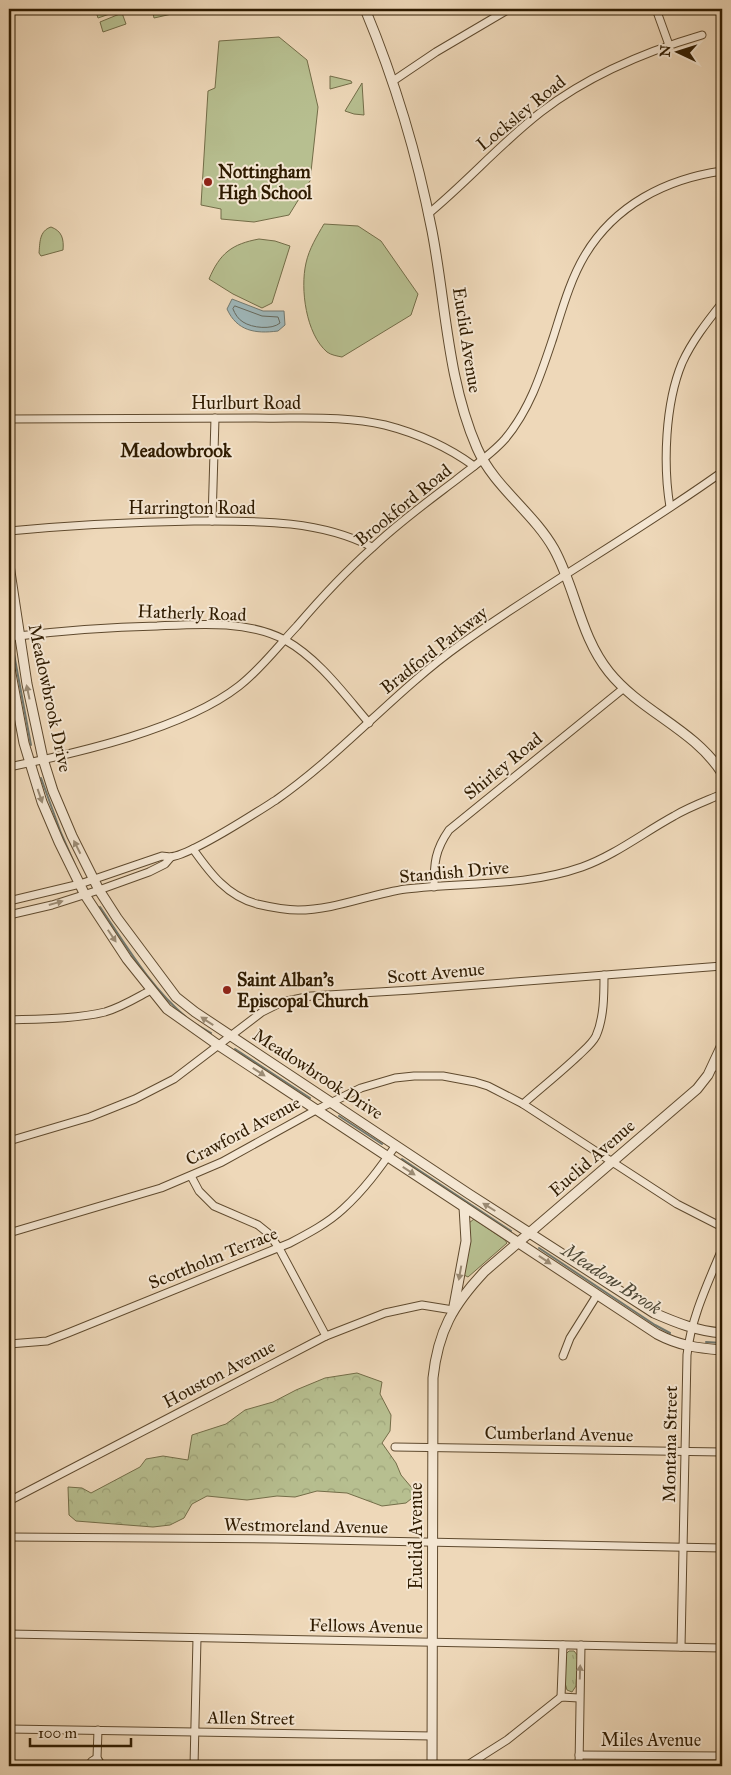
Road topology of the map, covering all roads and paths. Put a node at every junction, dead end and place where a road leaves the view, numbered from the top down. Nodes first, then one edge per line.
1 (366, 9) edge
2 (509, 9) edge
3 (656, 9) edge
4 (702, 36) dead end
5 (669, 45) junction
6 (393, 81) junction
7 (722, 171) edge
8 (428, 214) junction
9 (722, 303) edge
10 (215, 418) junction
11 (9, 419) edge
12 (483, 459) junction
13 (474, 466) junction
14 (722, 472) edge
15 (670, 507) junction
16 (212, 521) junction
17 (9, 531) edge
18 (372, 547) junction
19 (9, 565) edge
20 (566, 574) junction
21 (19, 636) junction
22 (9, 637) edge
23 (284, 640) junction
24 (9, 663) edge
25 (624, 688) junction
26 (369, 723) junction
27 (43, 760) junction
28 (30, 763) junction
29 (9, 767) edge
30 (722, 773) edge
31 (722, 794) edge
32 (193, 849) junction
33 (170, 857) junction
34 (94, 879) junction
35 (80, 884) junction
36 (434, 887) junction
37 (99, 890) junction
38 (85, 895) junction
39 (9, 901) edge
40 (9, 915) edge
41 (722, 966) edge
42 (604, 975) junction
43 (151, 990) junction
44 (9, 1020) edge
45 (230, 1036) junction
46 (218, 1045) junction
47 (722, 1045) edge
48 (712, 1067) junction
49 (722, 1067) edge
50 (332, 1102) junction
51 (523, 1104) junction
52 (316, 1110) junction
53 (9, 1141) edge
54 (396, 1145) junction
55 (388, 1157) junction
56 (612, 1162) junction
57 (191, 1176) junction
58 (464, 1207) junction
59 (722, 1227) edge
60 (9, 1233) edge
61 (530, 1233) junction
62 (519, 1243) junction
63 (279, 1248) junction
64 (722, 1249) edge
65 (598, 1295) junction
66 (453, 1310) junction
67 (692, 1328) junction
68 (722, 1333) edge
69 (326, 1336) junction
70 (9, 1344) edge
71 (688, 1346) junction
72 (722, 1350) edge
73 (563, 1356) dead end
74 (433, 1446) junction
75 (395, 1447) dead end
76 (684, 1452) junction
77 (722, 1452) edge
78 (9, 1501) edge
79 (9, 1537) edge
80 (432, 1543) junction
81 (683, 1548) junction
82 (722, 1548) edge
83 (9, 1634) edge
84 (197, 1638) junction
85 (432, 1642) junction
86 (563, 1645) junction
87 (581, 1645) junction
88 (681, 1647) junction
89 (722, 1648) edge
90 (562, 1698) junction
91 (579, 1698) junction
92 (9, 1729) edge
93 (98, 1730) junction
94 (195, 1732) junction
95 (432, 1736) junction
96 (579, 1755) junction
97 (722, 1756) edge
98 (97, 1758) junction
99 (88, 1766) edge
100 (102, 1766) edge
101 (194, 1766) edge
102 (432, 1766) edge
103 (466, 1766) edge
104 (579, 1766) edge

1 - 6 street, Euclid Avenue
2 - 6 street
3 - 5 street
4 - 5 street, Locksley Road
5 - 8 street, Locksley Road
6 - 8 street, Euclid Avenue
7 - 12 street, Brookford Road
8 - 12 street, Euclid Avenue
9 - 15 street
10 - 11 street, Hurlburt Road
10 - 13 street, Hurlburt Road
10 - 16 street
12 - 13 street, Brookford Road
12 - 20 street, Euclid Avenue
13 - 18 street, Brookford Road
14 - 15 street, Bradford Parkway
15 - 20 street, Bradford Parkway
16 - 17 street, Harrington Road
16 - 18 street, Harrington Road
18 - 23 street, Brookford Road
19 - 21 street, Meadowbrook Drive
20 - 25 street, Euclid Avenue
20 - 26 street, Bradford Parkway
21 - 22 street, Hatherly Road
21 - 23 street, Hatherly Road
27 -> 21 street, Meadowbrook Drive
23 - 26 street, Hatherly Road
23 - 27 street, Brookford Road
24 - 28 street, Meadowbrook Drive
25 - 30 street, Euclid Avenue
25 - 36 street, Shirley Road
26 - 32 street, Bradford Parkway
27 - 28 street, Brookford Road
34 -> 27 street, Meadowbrook Drive
28 - 29 street, Brookford Road
28 -> 35 street, Meadowbrook Drive
31 - 36 street, Standish Drive
32 - 33 street, Bradford Parkway
32 - 36 street, Standish Drive
33 - 34 street, Bradford Parkway
33 - 37 street, Bradford Parkway
34 - 35 street, Bradford Parkway
34 - 37 street, Meadowbrook Drive
35 - 38 street, Meadowbrook Drive
35 - 39 street, Bradford Parkway
37 - 38 street, Bradford Parkway
45 -> 37 street, Meadowbrook Drive
40 -> 38 street, Bradford Parkway
38 -> 43 street, Meadowbrook Drive
41 - 42 street, Scott Avenue
42 - 45 street, Scott Avenue
42 - 51 street
43 - 44 street
43 - 46 street, Meadowbrook Drive
45 - 46 street, Scott Avenue
45 - 50 street, Meadowbrook Drive
46 -> 52 street, Meadowbrook Drive
46 - 53 street, Scott Avenue
47 - 48 street, Euclid Avenue
48 - 49 street
48 - 56 street, Euclid Avenue
50 - 51 street, Crawford Avenue
50 - 52 street, Crawford Avenue
50 - 54 street, Meadowbrook Drive
51 - 56 street, Crawford Avenue
52 - 55 street, Meadowbrook Drive
52 - 57 street, Crawford Avenue
54 - 55 street, Scottholm Terrace
61 -> 54 street, Meadowbrook Drive
55 -> 58 street, Meadowbrook Drive
55 - 63 street, Scottholm Terrace
56 - 59 street, Crawford Avenue
56 - 61 street, Euclid Avenue
57 - 60 street, Crawford Avenue
57 - 63 street
58 - 62 street, Meadowbrook Drive
58 -> 66 street, Euclid Avenue
61 - 62 street, Euclid Avenue
61 - 67 street, Meadowbrook Drive
62 -> 65 street, Meadowbrook Drive
62 - 66 street, Euclid Avenue
63 - 69 street
63 - 70 street, Scottholm Terrace
64 - 67 street, Montana Street
65 - 71 street, Meadowbrook Drive
65 - 73 street
66 - 69 street, Houston Avenue
66 - 74 street, Euclid Avenue
67 - 68 street, Meadowbrook Drive
67 - 71 street, Montana Street
69 - 78 street, Houston Avenue
71 - 72 street, Meadowbrook Drive
71 - 76 street, Montana Street
74 - 75 street, Cumberland Avenue
74 - 76 street, Cumberland Avenue
74 - 80 street, Euclid Avenue
76 - 77 street, Cumberland Avenue
76 - 81 street, Montana Street
79 - 80 street, Westmoreland Avenue
80 - 81 street, Westmoreland Avenue
80 - 85 street, Euclid Avenue
81 - 82 street, Westmoreland Avenue
81 - 88 street, Montana Street
83 - 84 street, Fellows Avenue
84 - 85 street, Fellows Avenue
84 - 94 street
85 - 86 street, Fellows Avenue
85 - 95 street, Euclid Avenue
86 - 87 street, Fellows Avenue
86 - 90 street
87 - 88 street, Fellows Avenue
91 -> 87 street
88 - 89 street, Fellows Avenue
90 - 91 street
90 - 103 street
91 - 96 street
92 - 93 street, Allen Street
93 - 94 street, Allen Street
93 - 98 street
94 - 95 street, Allen Street
94 - 101 street
95 - 102 street, Euclid Avenue
96 - 97 street, Miles Avenue
96 - 104 street
98 - 99 street
98 - 100 street

